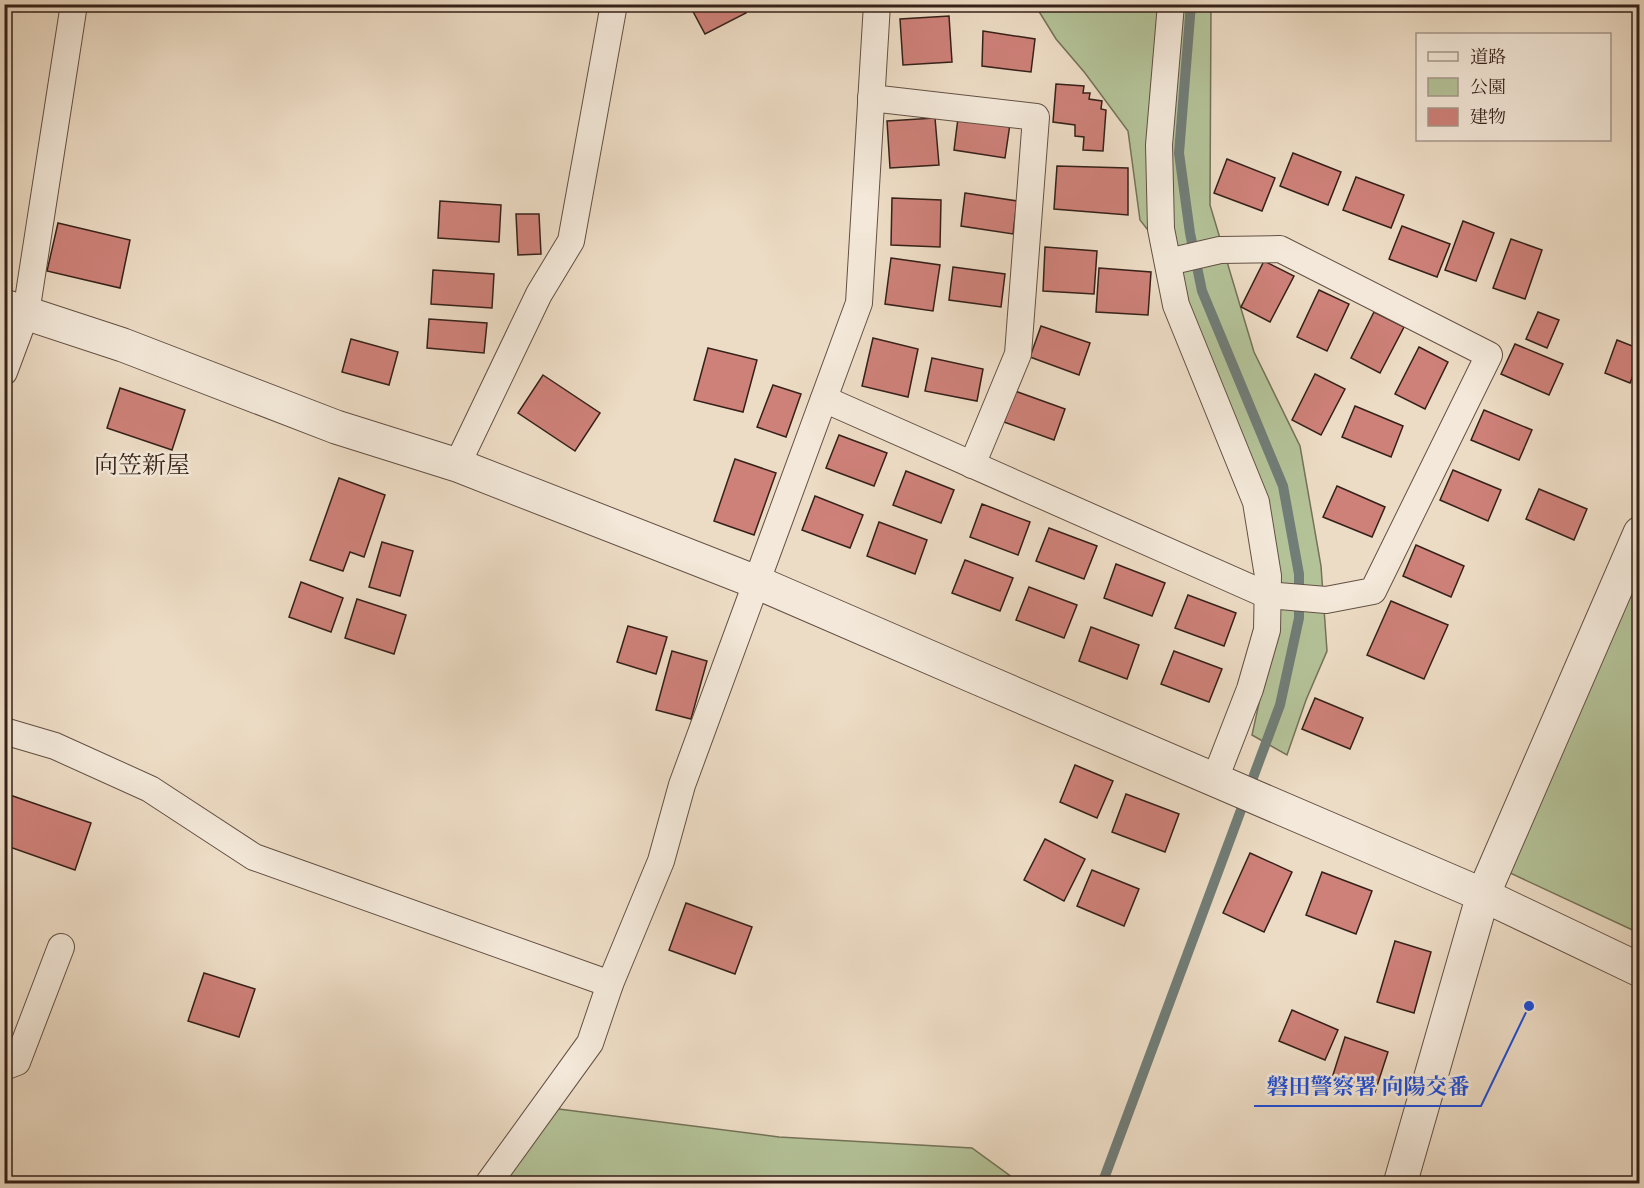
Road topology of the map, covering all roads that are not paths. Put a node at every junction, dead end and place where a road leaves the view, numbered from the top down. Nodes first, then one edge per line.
1 (74, 4) edge
2 (614, 4) edge
3 (877, 4) edge
4 (1171, 4) edge
5 (871, 98) junction
6 (1168, 262) junction
7 (15, 310) edge
8 (4, 372) edge
9 (824, 399) junction
10 (457, 465) junction
11 (972, 465) junction
12 (1640, 533) edge
13 (756, 582) junction
14 (1267, 596) junction
15 (4, 731) edge
16 (1215, 779) junction
17 (1483, 895) junction
18 (61, 947) dead end
19 (1640, 970) edge
20 (610, 984) junction
21 (4, 1067) edge
22 (488, 1184) edge
23 (1400, 1184) edge

1 - 7 street
2 - 10 street
3 - 5 street
4 - 6 street
5 - 9 street
5 - 11 street
6 - 14 street
6 - 14 street
7 - 8 street
7 - 10 street
9 - 11 street
9 - 13 street
10 - 13 street
11 - 14 street
12 - 17 street
13 - 16 street
13 - 20 street
14 - 16 street
15 - 20 street
16 - 17 street
17 - 19 street
17 - 23 street
18 - 21 street
20 - 22 street

